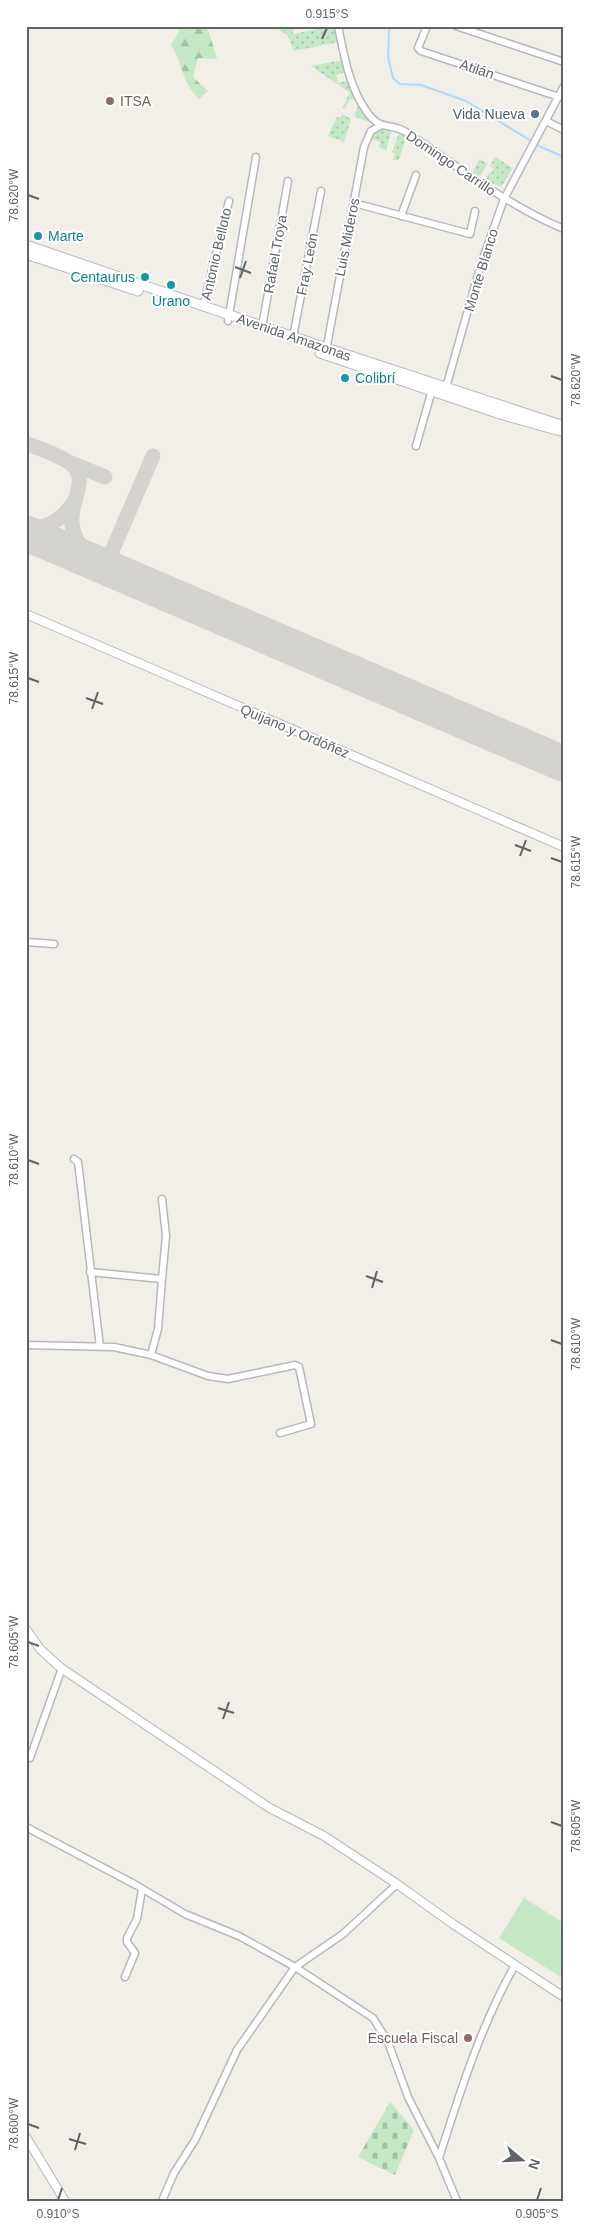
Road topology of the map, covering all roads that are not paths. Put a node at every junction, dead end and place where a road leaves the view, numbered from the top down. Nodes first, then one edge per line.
1 (338, 26) edge
2 (427, 26) edge
3 (456, 26) edge
4 (564, 62) edge
5 (564, 86) edge
6 (558, 97) junction
7 (546, 121) junction
8 (380, 126) junction
9 (564, 130) edge
10 (256, 157) dead end
11 (416, 175) dead end
12 (288, 181) dead end
13 (321, 191) dead end
14 (504, 199) junction
15 (228, 201) dead end
16 (354, 203) junction
17 (475, 211) dead end
18 (401, 216) junction
19 (564, 230) edge
20 (26, 245) edge
21 (26, 254) edge
22 (119, 281) junction
23 (204, 307) junction
24 (228, 318) junction
25 (262, 327) junction
26 (293, 337) junction
27 (325, 351) junction
28 (432, 390) junction
29 (445, 391) junction
30 (564, 426) edge
31 (564, 432) edge
32 (416, 446) dead end
33 (26, 614) edge
34 (564, 847) edge
35 (26, 942) edge
36 (54, 944) dead end
37 (74, 1159) dead end
38 (162, 1199) dead end
39 (90, 1272) junction
40 (162, 1279) junction
41 (26, 1344) edge
42 (100, 1347) junction
43 (151, 1355) junction
44 (280, 1433) dead end
45 (26, 1629) edge
46 (62, 1668) junction
47 (30, 1758) dead end
48 (26, 1827) edge
49 (397, 1884) junction
50 (142, 1888) junction
51 (515, 1965) junction
52 (295, 1967) junction
53 (125, 1977) dead end
54 (564, 1997) edge
55 (26, 2137) edge
56 (439, 2158) junction
57 (65, 2201) edge
58 (162, 2201) edge
59 (457, 2201) edge

1 - 8 street
2 - 6 street, Atilán
3 - 4 street
5 - 6 street
6 - 7 street
7 - 9 street
7 - 14 street, Monte Blanco
8 - 14 street, Domingo Carrillo
8 - 16 street, Luis Mideros
10 - 24 street
11 - 18 street
12 - 25 street, Rafael Troya
13 - 26 street, Fray León
14 - 19 street, Domingo Carrillo
14 - 29 street, Monte Blanco
15 - 23 street, Antonio Belloto
16 - 18 street
16 - 27 street, Luis Mideros
17 - 18 street
20 - 22 main road, Avenida Amazonas
21 - 22 main road, Avenida Amazonas
22 - 23 main road, Avenida Amazonas
22 - 24 main road, Avenida Amazonas
23 - 24 main road, Avenida Amazonas
24 - 25 main road, Avenida Amazonas
24 - 27 main road, Avenida Amazonas
25 - 26 main road, Avenida Amazonas
26 - 27 main road, Avenida Amazonas
27 - 28 main road, Avenida Amazonas
27 - 29 main road, Avenida Amazonas
28 - 29 main road, Avenida Amazonas
28 - 32 street
29 - 30 main road, Avenida Amazonas
29 - 31 main road, Avenida Amazonas
33 - 34 street, Quijano y Ordóñez
35 - 36 street
37 - 39 street
38 - 40 street
39 - 40 street
39 - 42 street
40 - 43 street
41 - 42 street
42 - 43 street
43 - 44 street
45 - 46 street
46 - 47 street
46 - 49 street
48 - 50 street
49 - 51 street
49 - 52 street
50 - 52 street
50 - 53 street
51 - 54 street
51 - 56 street
52 - 56 street
52 - 58 street
55 - 57 street
56 - 59 street

